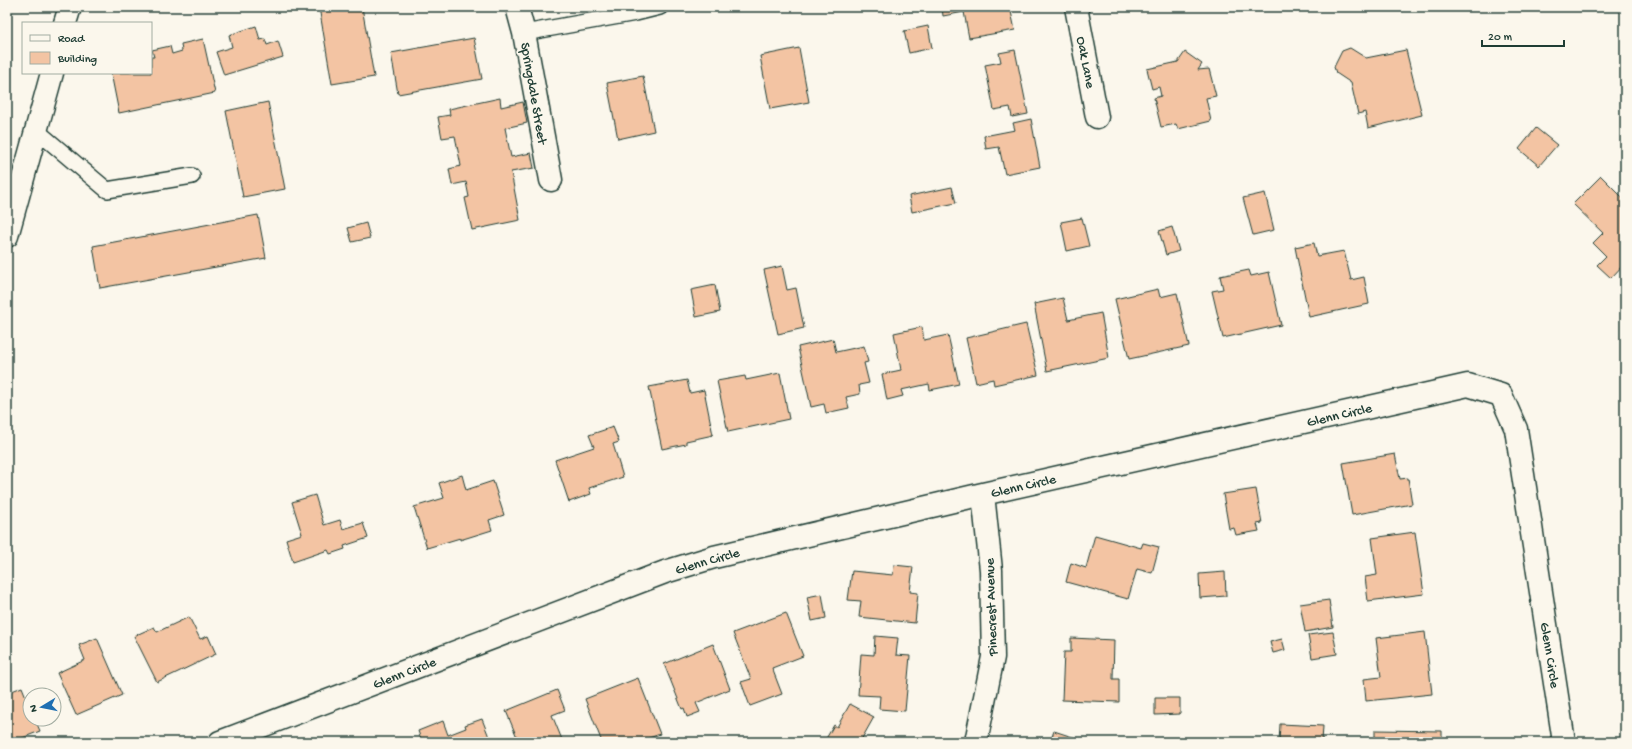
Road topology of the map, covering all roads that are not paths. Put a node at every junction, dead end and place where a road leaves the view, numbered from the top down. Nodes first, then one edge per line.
1 (70, 7) edge
2 (518, 7) edge
3 (660, 7) edge
4 (1076, 7) edge
5 (65, 22) edge
6 (524, 33) junction
7 (52, 74) edge
8 (1097, 116) dead end
9 (36, 130) junction
10 (192, 176) dead end
11 (551, 180) dead end
12 (7, 236) edge
13 (983, 494) junction
14 (220, 742) edge
15 (976, 742) edge
16 (1564, 742) edge

1 - 5 street
2 - 6 street, Springdale Street
3 - 6 lane
4 - 8 street, Oak Lane
6 - 11 street, Springdale Street
7 - 9 street
9 - 10 lane
9 - 12 street
13 - 14 street, Glenn Circle
13 - 15 street, Pinecrest Avenue
13 - 16 street, Glenn Circle

